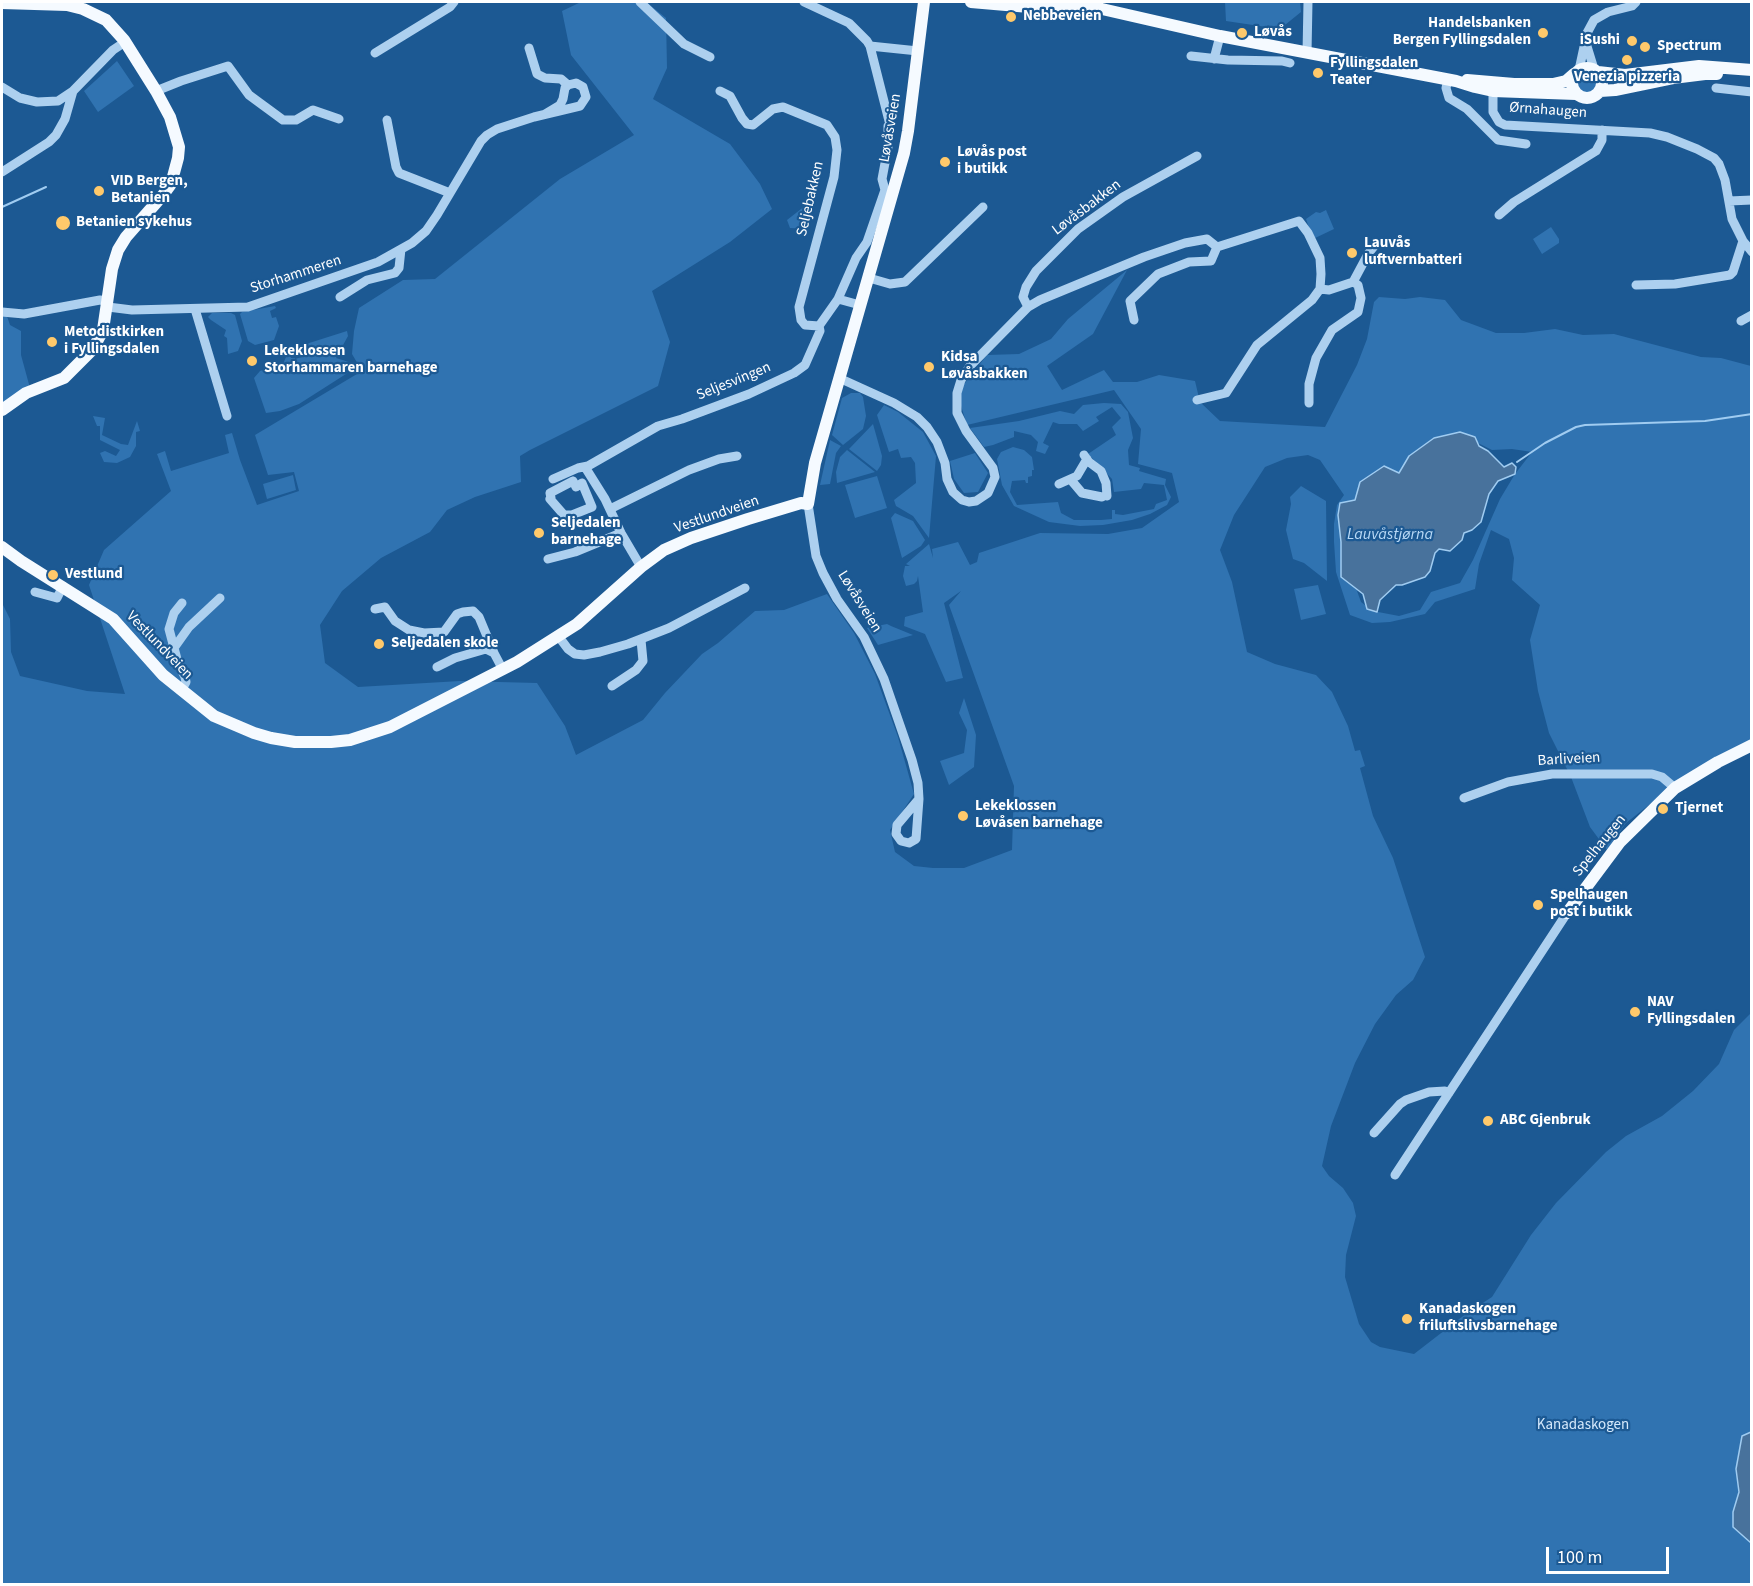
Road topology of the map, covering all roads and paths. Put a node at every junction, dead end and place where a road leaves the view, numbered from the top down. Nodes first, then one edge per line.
1 (51, 2) edge
2 (454, 2) edge
3 (640, 2) edge
4 (804, 2) edge
5 (924, 2) edge
6 (971, 2) edge
7 (1308, 2) edge
8 (1636, 2) edge
9 (2, 3) edge
10 (1056, 3) edge
11 (1220, 36) junction
12 (1585, 40) junction
13 (125, 42) junction
14 (870, 46) junction
15 (529, 48) dead end
16 (918, 51) junction
17 (1307, 52) junction
18 (375, 53) dead end
19 (1191, 56) dead end
20 (710, 57) dead end
21 (1215, 60) junction
22 (1290, 63) dead end
23 (1752, 70) edge
24 (1596, 71) junction
25 (1576, 72) junction
26 (1752, 77) edge
27 (1452, 80) junction
28 (568, 85) junction
29 (1493, 86) junction
30 (2, 87) edge
31 (1716, 88) dead end
32 (73, 91) junction
33 (156, 91) junction
34 (720, 91) dead end
35 (1600, 91) junction
36 (1752, 92) edge
37 (1576, 94) junction
38 (545, 114) junction
39 (339, 119) dead end
40 (387, 120) dead end
41 (1602, 130) junction
42 (1526, 144) dead end
43 (1197, 156) dead end
44 (2, 172) edge
45 (450, 193) junction
46 (1752, 200) edge
47 (1729, 201) junction
48 (983, 207) dead end
49 (1499, 215) dead end
50 (1743, 241) junction
51 (1375, 245) dead end
52 (1217, 247) junction
53 (401, 249) junction
54 (1752, 252) edge
55 (868, 278) junction
56 (1353, 282) junction
57 (1636, 285) dead end
58 (1320, 289) junction
59 (340, 297) dead end
60 (838, 299) junction
61 (108, 304) junction
62 (860, 305) junction
63 (1028, 307) junction
64 (195, 309) junction
65 (2, 312) edge
66 (1752, 315) edge
67 (1134, 320) dead end
68 (1741, 321) dead end
69 (819, 326) junction
70 (839, 378) junction
71 (1197, 400) dead end
72 (1309, 403) dead end
73 (2, 410) edge
74 (227, 416) dead end
75 (736, 456) dead end
76 (585, 467) junction
77 (553, 478) dead end
78 (1071, 480) junction
79 (1059, 484) dead end
80 (808, 504) junction
81 (592, 507) joint
82 (610, 510) junction
83 (621, 533) junction
84 (2, 547) edge
85 (548, 559) dead end
86 (641, 567) junction
87 (63, 586) junction
88 (745, 588) dead end
89 (35, 592) dead end
90 (220, 598) dead end
91 (182, 603) dead end
92 (375, 609) dead end
93 (559, 637) junction
94 (641, 640) junction
95 (174, 648) junction
96 (494, 653) junction
97 (436, 667) dead end
98 (503, 670) junction
99 (612, 686) dead end
100 (181, 691) junction
101 (1752, 745) edge
102 (1675, 788) junction
103 (1464, 798) dead end
104 (919, 799) dead end
105 (1567, 914) joint
106 (1449, 1093) junction
107 (1374, 1133) dead end
108 (1395, 1175) dead end

1 - 9 main road
1 - 13 main road
2 - 18 street
3 - 20 street
4 - 14 street, Løvåsveien
5 - 16 main road, Løvåsveien
6 - 10 main road
7 - 17 street
8 - 12 street
10 - 11 main road
11 - 17 main road
11 - 21 street
12 - 24 street
12 - 25 street
13 - 32 street
13 - 33 main road
14 - 16 street
14 - 60 street, Løvåsveien
15 - 28 street, Storhammeren
16 - 55 main road, Løvåsveien
17 - 27 main road
19 - 21 street
21 - 22 street
23 - 24 main road
24 - 25 main road
24 - 35 main road
25 - 29 main road
25 - 37 main road
26 - 35 main road
27 - 29 main road
27 - 42 street
28 - 38 street
28 - 38 street, Storhammeren
29 - 37 main road
29 - 41 street, Ørnahaugen
30 - 32 street
31 - 36 street
32 - 44 street
33 - 39 street
33 - 61 main road
34 - 69 street, Seljebakken
35 - 37 main road
38 - 45 street, Storhammeren
40 - 45 street
41 - 47 street, Ørnahaugen
41 - 49 street, Ørnahaugen
43 - 63 street, Løvåsbakken
45 - 53 street, Storhammeren
46 - 47 street
47 - 50 street, Ørnahaugen
48 - 55 street
50 - 54 street, Ørnahaugen
50 - 57 street
51 - 56 street
52 - 58 street
52 - 63 street
52 - 67 street
53 - 59 street, Storhammeren
53 - 64 street, Storhammeren
55 - 62 main road, Løvåsveien
56 - 58 street
56 - 72 street
58 - 71 street
60 - 62 street
60 - 69 street, Seljesvingen
61 - 64 street, Storhammeren
61 - 65 street
61 - 73 main road
62 - 70 main road, Løvåsveien
63 - 70 street
64 - 74 street
66 - 68 street
69 - 76 street, Seljesvingen
70 - 80 main road, Løvåsveien
75 - 82 street
76 - 77 street, Seljesvingen
76 - 82 street
78 - 78 street
78 - 79 street
80 - 86 main road, Vestlundveien
80 - 104 street, Løvåsveien
81 - 81 street
82 - 83 street
83 - 85 street
83 - 86 street
84 - 87 main road, Vestlundveien
86 - 93 main road, Vestlundveien
87 - 89 street
87 - 100 main road, Vestlundveien
88 - 94 street
90 - 95 street
91 - 95 street
92 - 96 street
93 - 94 street
93 - 98 main road, Vestlundveien
94 - 99 street
95 - 100 street
96 - 97 street
96 - 98 street
98 - 100 main road, Vestlundveien
101 - 102 main road, Spelhaugen
102 - 103 street, Barliveien
102 - 105 main road, Spelhaugen
105 - 106 street, Spelhaugen
106 - 107 street
106 - 108 street, Spelhaugen

